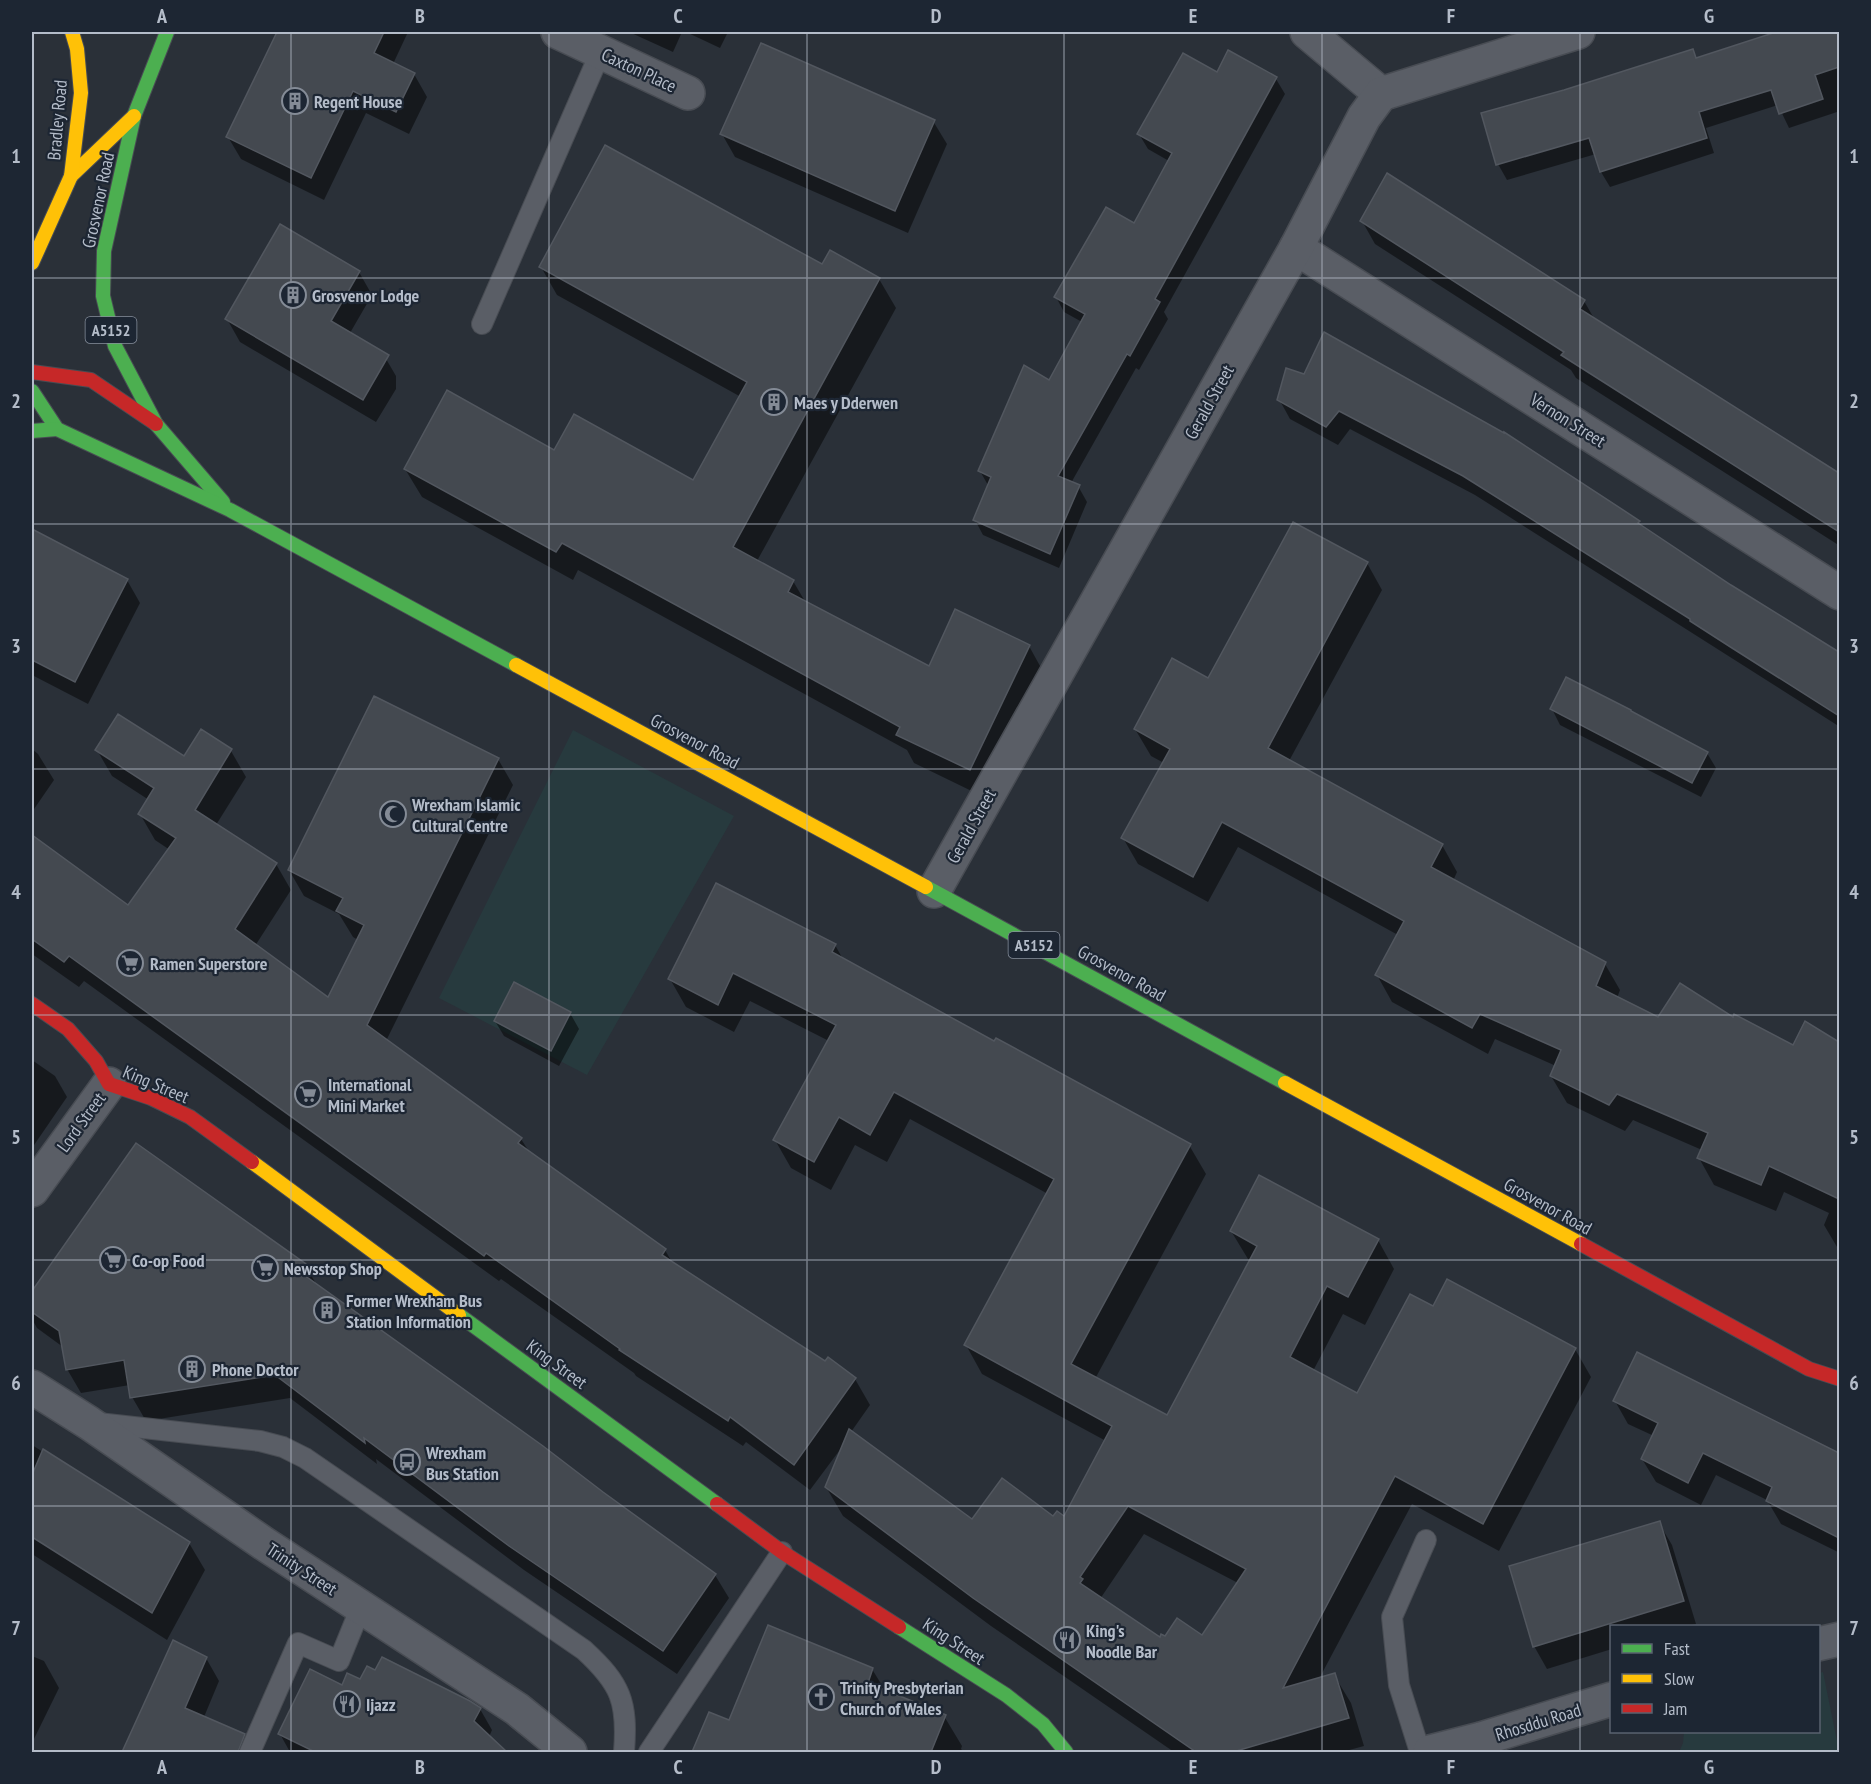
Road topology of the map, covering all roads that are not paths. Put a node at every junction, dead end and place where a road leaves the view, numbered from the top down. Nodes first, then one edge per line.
1 (72, 32) edge
2 (167, 32) edge
3 (558, 32) edge
4 (1307, 32) edge
5 (1578, 32) edge
6 (601, 51) junction
7 (688, 93) dead end
8 (1381, 94) junction
9 (135, 116) junction
10 (71, 176) junction
11 (1296, 248) junction
12 (33, 256) edge
13 (482, 324) dead end
14 (32, 372) edge
15 (32, 391) edge
16 (156, 424) junction
17 (57, 429) junction
18 (32, 431) edge
19 (230, 510) junction
20 (1839, 592) edge
21 (934, 891) junction
22 (32, 1004) edge
23 (109, 1084) junction
24 (37, 1173) edge
25 (1839, 1379) edge
26 (32, 1387) edge
27 (89, 1423) junction
28 (1426, 1540) dead end
29 (782, 1552) junction
30 (361, 1607) junction
31 (1839, 1639) edge
32 (1820, 1644) edge
33 (1610, 1699) edge
34 (250, 1752) edge
35 (570, 1752) edge
36 (624, 1752) edge
37 (649, 1752) edge
38 (1066, 1752) edge
39 (1420, 1752) edge
40 (1430, 1752) edge

1 - 10 main road, Bradley Road
2 - 9 main road, A5152
3 - 6 street, Caxton Place
4 - 8 street
5 - 8 street
6 - 7 street, Caxton Place
6 - 13 lane
8 - 11 street, Gerald Street
9 - 10 main road
9 - 16 main road, Grosvenor Road / A5152
10 - 12 main road
11 - 20 street, Vernon Street
11 - 21 street, Gerald Street
14 - 16 main road, Grosvenor Road
15 - 17 main road
16 - 19 main road, Grosvenor Road / A5152
17 - 18 main road, Grosvenor Road
17 - 19 main road, Grosvenor Road / A5152
19 - 21 main road, Grosvenor Road / A5152
21 - 25 main road, Grosvenor Road / A5152
22 - 23 main road, King Street
23 - 24 street, Lord Street
23 - 29 main road, King Street
26 - 27 street, Trinity Street
27 - 30 street, Trinity Street
27 - 36 lane
28 - 39 lane
29 - 37 lane
29 - 38 main road, King Street
30 - 34 lane
30 - 35 street, Trinity Street
31 - 32 street
33 - 40 street, Rhosddu Road

